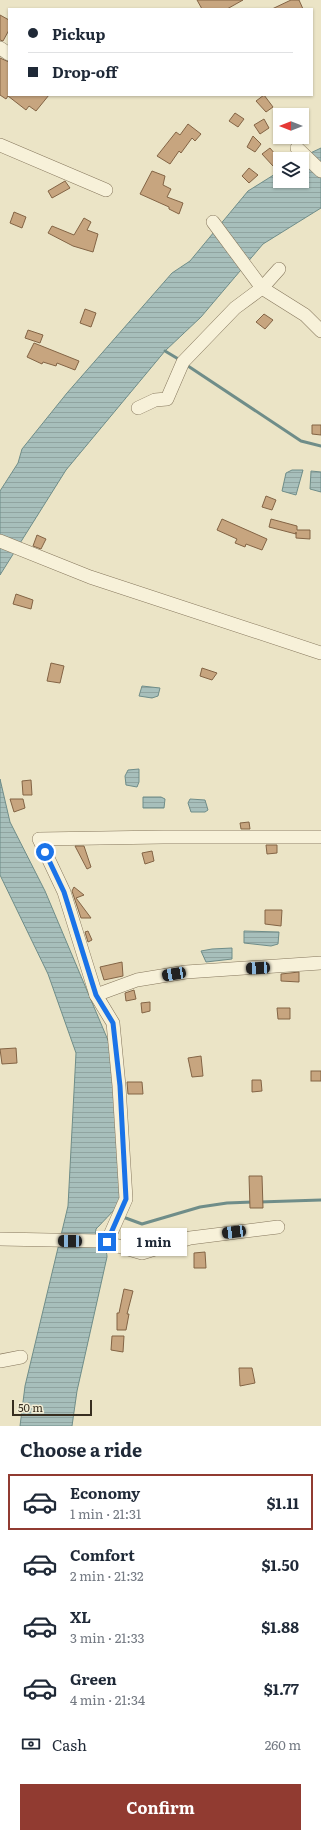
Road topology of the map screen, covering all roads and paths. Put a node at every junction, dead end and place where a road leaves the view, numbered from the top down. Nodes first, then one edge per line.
1 (0, 145) edge
2 (299, 150) dead end
3 (321, 171) edge
4 (106, 190) dead end
5 (214, 224) dead end
6 (279, 269) dead end
7 (262, 288) junction
8 (321, 331) edge
9 (138, 408) dead end
10 (0, 541) edge
11 (321, 653) edge
12 (321, 837) edge
13 (321, 963) edge
14 (96, 995) junction
15 (278, 1227) dead end
16 (0, 1239) edge
17 (107, 1239) junction
18 (21, 1357) dead end
19 (0, 1361) edge

1 - 4 street
2 - 3 street
5 - 7 street
6 - 7 street
7 - 8 street
7 - 9 street
10 - 11 street
12 - 14 street
13 - 14 street
14 - 17 street
15 - 17 street
16 - 17 street
18 - 19 street

